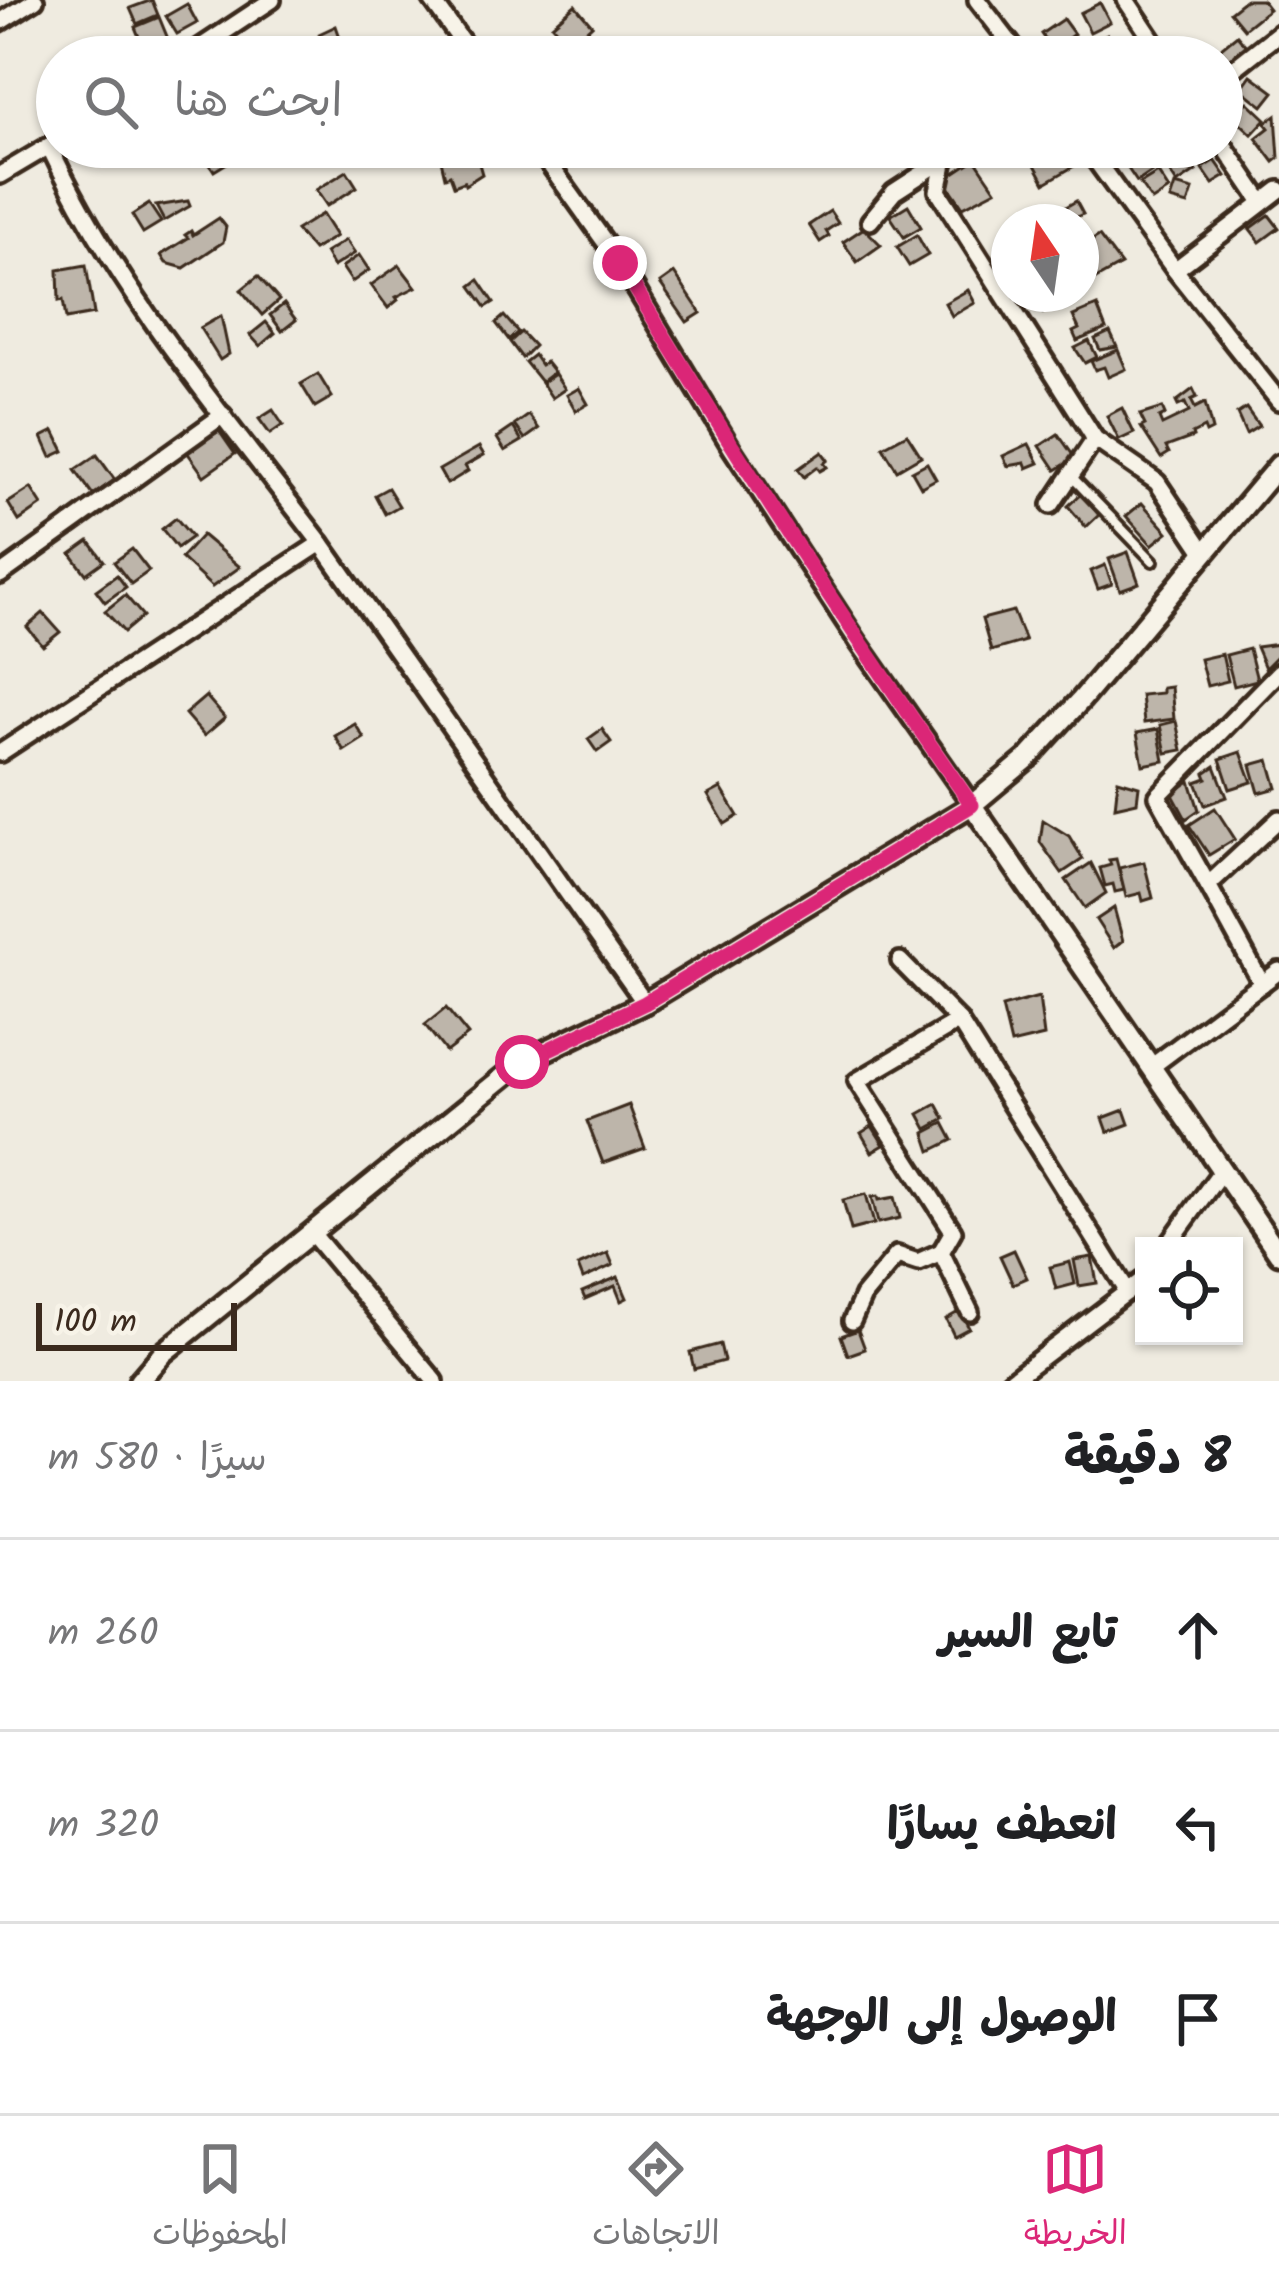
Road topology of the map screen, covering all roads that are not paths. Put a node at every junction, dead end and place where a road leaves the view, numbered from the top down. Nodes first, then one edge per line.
1 (34, 0) edge
2 (241, 0) edge
3 (272, 0) edge
4 (432, 0) edge
5 (978, 0) edge
6 (1126, 0) edge
7 (250, 16) junction
8 (0, 22) edge
9 (1279, 33) edge
10 (219, 36) edge
11 (458, 36) edge
12 (1005, 36) edge
13 (1150, 36) edge
14 (1243, 61) edge
15 (36, 154) edge
16 (63, 168) edge
17 (552, 168) edge
18 (931, 168) edge
19 (943, 168) edge
20 (1101, 168) edge
21 (1239, 168) edge
22 (0, 175) edge
23 (1279, 190) edge
24 (1262, 202) junction
25 (870, 221) dead end
26 (1175, 270) junction
27 (1279, 401) edge
28 (223, 415) junction
29 (1096, 440) junction
30 (1279, 465) edge
31 (1071, 476) junction
32 (1052, 505) dead end
33 (321, 543) junction
34 (1204, 552) junction
35 (1153, 561) dead end
36 (0, 575) edge
37 (1279, 672) edge
38 (2, 746) edge
39 (972, 805) junction
40 (1279, 818) edge
41 (1208, 885) junction
42 (900, 961) dead end
43 (1279, 971) edge
44 (1262, 984) junction
45 (645, 1003) junction
46 (959, 1021) junction
47 (1151, 1066) junction
48 (1222, 1170) junction
49 (311, 1232) junction
50 (1174, 1237) edge
51 (941, 1252) junction
52 (1279, 1254) edge
53 (1135, 1286) edge
54 (1128, 1292) junction
55 (970, 1312) dead end
56 (852, 1321) dead end
57 (139, 1381) edge
58 (435, 1381) edge
59 (1010, 1381) edge

1 - 8 street
2 - 7 street
3 - 7 street
4 - 11 street
5 - 12 street
6 - 13 street
7 - 10 street
9 - 14 street
15 - 22 street
16 - 28 street
17 - 39 street
18 - 25 street
19 - 29 street
20 - 26 street
21 - 24 street
23 - 24 street
24 - 26 street
26 - 27 street
28 - 33 street
28 - 36 street
29 - 31 street
29 - 34 street
30 - 34 street
31 - 32 street
31 - 35 lane
33 - 38 street
33 - 45 street
34 - 39 street
37 - 41 street
39 - 45 street
39 - 47 street
40 - 41 street
41 - 44 street
42 - 46 street
43 - 44 street
44 - 47 street
45 - 49 street
46 - 51 street
46 - 54 street
47 - 48 street
48 - 50 street
48 - 52 street
49 - 57 street
49 - 58 street
51 - 55 street
51 - 56 street
53 - 54 street
54 - 59 street

